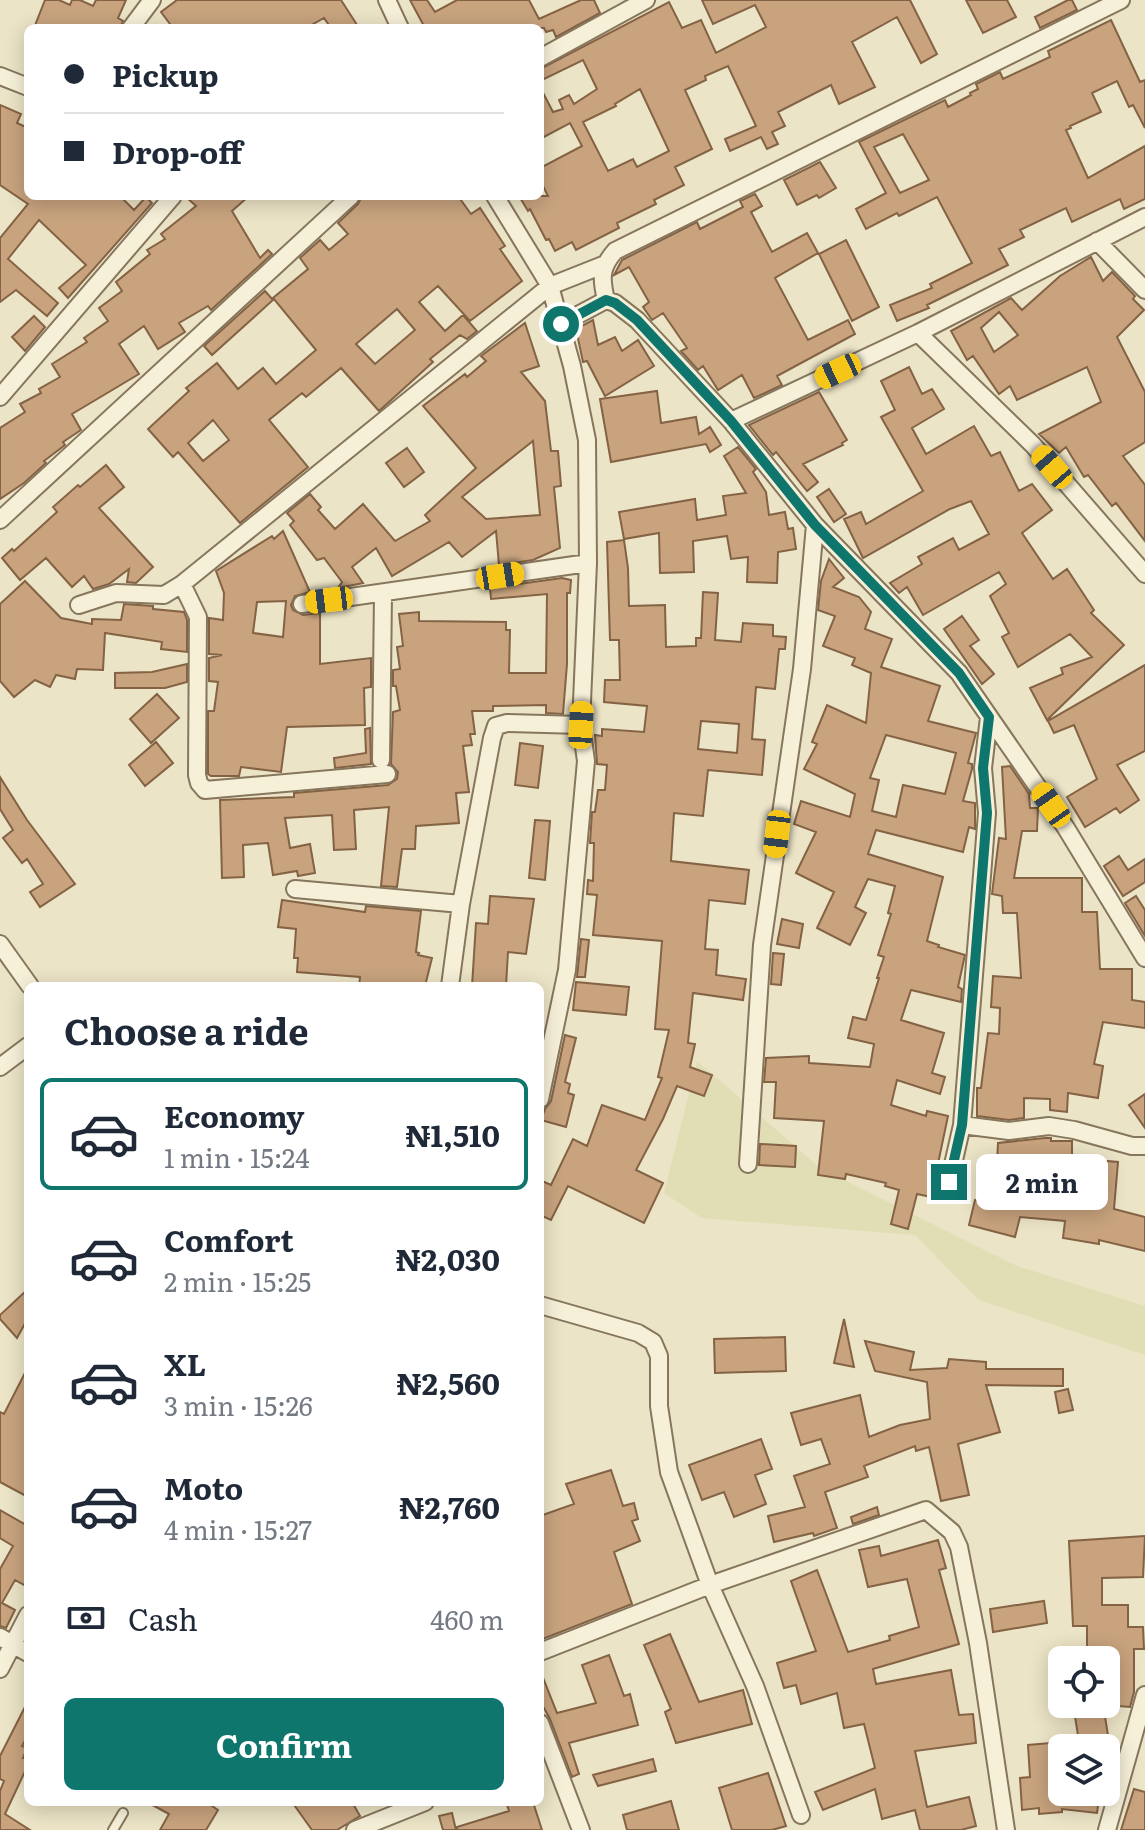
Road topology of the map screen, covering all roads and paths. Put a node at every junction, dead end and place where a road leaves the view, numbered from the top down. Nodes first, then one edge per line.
1 (152, 0) edge
2 (387, 0) edge
3 (646, 0) edge
4 (1121, 0) edge
5 (619, 6) edge
6 (134, 24) edge
7 (393, 24) edge
8 (544, 55) edge
9 (0, 76) edge
10 (24, 85) edge
11 (170, 200) edge
12 (347, 200) edge
13 (497, 200) edge
14 (1145, 217) edge
15 (1097, 241) junction
16 (603, 265) junction
17 (550, 286) junction
18 (1145, 290) edge
19 (606, 300) junction
20 (561, 324) junction
21 (918, 333) junction
22 (0, 397) edge
23 (731, 421) junction
24 (0, 520) edge
25 (815, 525) junction
26 (1138, 551) edge
27 (588, 563) junction
28 (1145, 574) edge
29 (182, 584) junction
30 (383, 594) junction
31 (302, 604) dead end
32 (79, 605) dead end
33 (989, 717) junction
34 (581, 725) junction
35 (295, 889) dead end
36 (461, 904) junction
37 (0, 944) edge
38 (1145, 958) edge
39 (27, 982) edge
40 (451, 982) edge
41 (24, 1049) edge
42 (0, 1067) edge
43 (544, 1080) edge
44 (962, 1125) junction
45 (1145, 1146) edge
46 (748, 1164) dead end
47 (949, 1182) dead end
48 (544, 1306) edge
49 (710, 1585) junction
50 (24, 1624) edge
51 (14, 1645) edge
52 (544, 1650) edge
53 (0, 1669) edge
54 (1145, 1695) edge
55 (544, 1738) edge
56 (415, 1806) edge
57 (123, 1813) dead end
58 (801, 1815) dead end
59 (113, 1830) edge
60 (355, 1830) edge
61 (581, 1830) edge
62 (1006, 1830) edge
63 (1107, 1830) edge

1 - 6 street
2 - 7 street
3 - 5 street
4 - 16 street
5 - 8 street
9 - 10 street
11 - 22 street
12 - 24 street
13 - 17 street
14 - 15 street
15 - 18 street
15 - 21 street
16 - 17 street
16 - 19 street
17 - 20 street
17 - 29 street
19 - 20 street
19 - 23 street
20 - 27 street
21 - 23 street
21 - 26 street
23 - 25 street
25 - 33 street
25 - 46 street
26 - 28 street
27 - 30 street
27 - 34 street
29 - 30 street
29 - 32 street
30 - 31 street
33 - 38 street
33 - 44 street
34 - 36 street
34 - 43 street
35 - 36 street
36 - 40 street
37 - 39 street
41 - 42 street
44 - 45 street
44 - 47 street
48 - 49 street
49 - 52 street
49 - 58 street
49 - 62 street
50 - 51 street
51 - 53 street
54 - 63 street
55 - 61 street
56 - 60 street
57 - 59 lane

